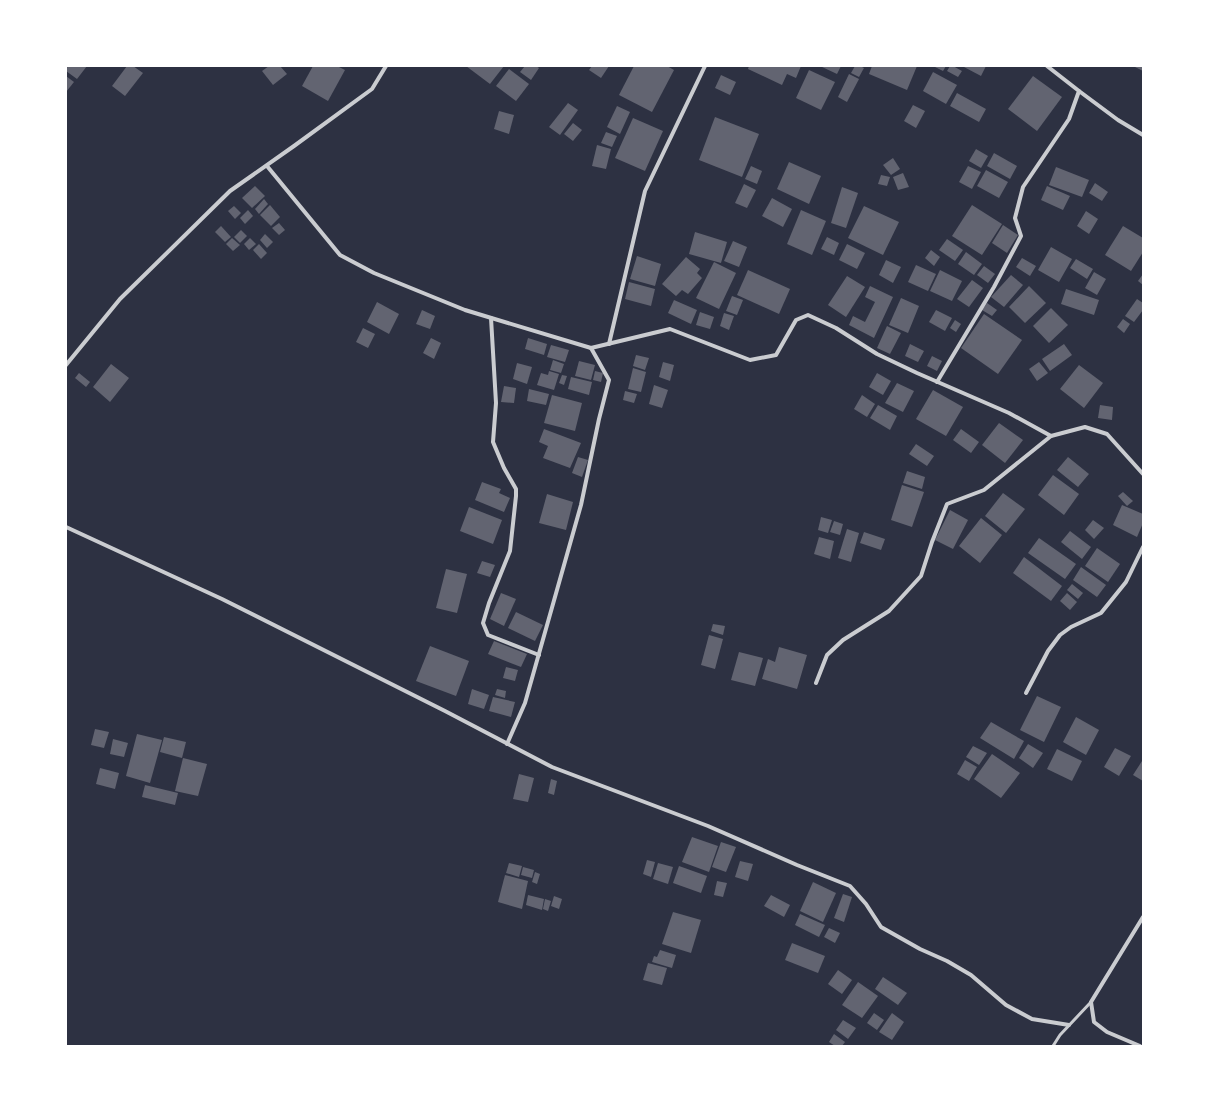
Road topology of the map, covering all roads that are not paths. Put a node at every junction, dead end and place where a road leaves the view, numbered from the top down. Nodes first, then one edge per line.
1 (386, 66) edge
2 (705, 66) edge
3 (1047, 66) edge
4 (1079, 91) junction
5 (1143, 135) edge
6 (267, 166) junction
7 (491, 318) junction
8 (609, 344) junction
9 (591, 348) junction
10 (66, 365) edge
11 (937, 382) junction
12 (1051, 436) junction
13 (1143, 474) edge
14 (66, 527) edge
15 (1143, 547) edge
16 (538, 655) junction
17 (816, 683) dead end
18 (1026, 693) dead end
19 (507, 744) junction
20 (1143, 918) edge
21 (1091, 1002) junction
22 (1070, 1025) junction
23 (1052, 1046) edge
24 (1140, 1046) edge

1 - 6 street
2 - 8 street
3 - 4 street
4 - 5 street
4 - 11 street
6 - 7 street
6 - 10 street
7 - 9 street
7 - 16 street
8 - 9 street
8 - 11 street
9 - 16 street
11 - 12 street
12 - 13 street
12 - 17 street
14 - 19 street
15 - 18 street
16 - 19 street
19 - 22 street
20 - 21 street
21 - 22 lane
21 - 24 street
22 - 23 lane

